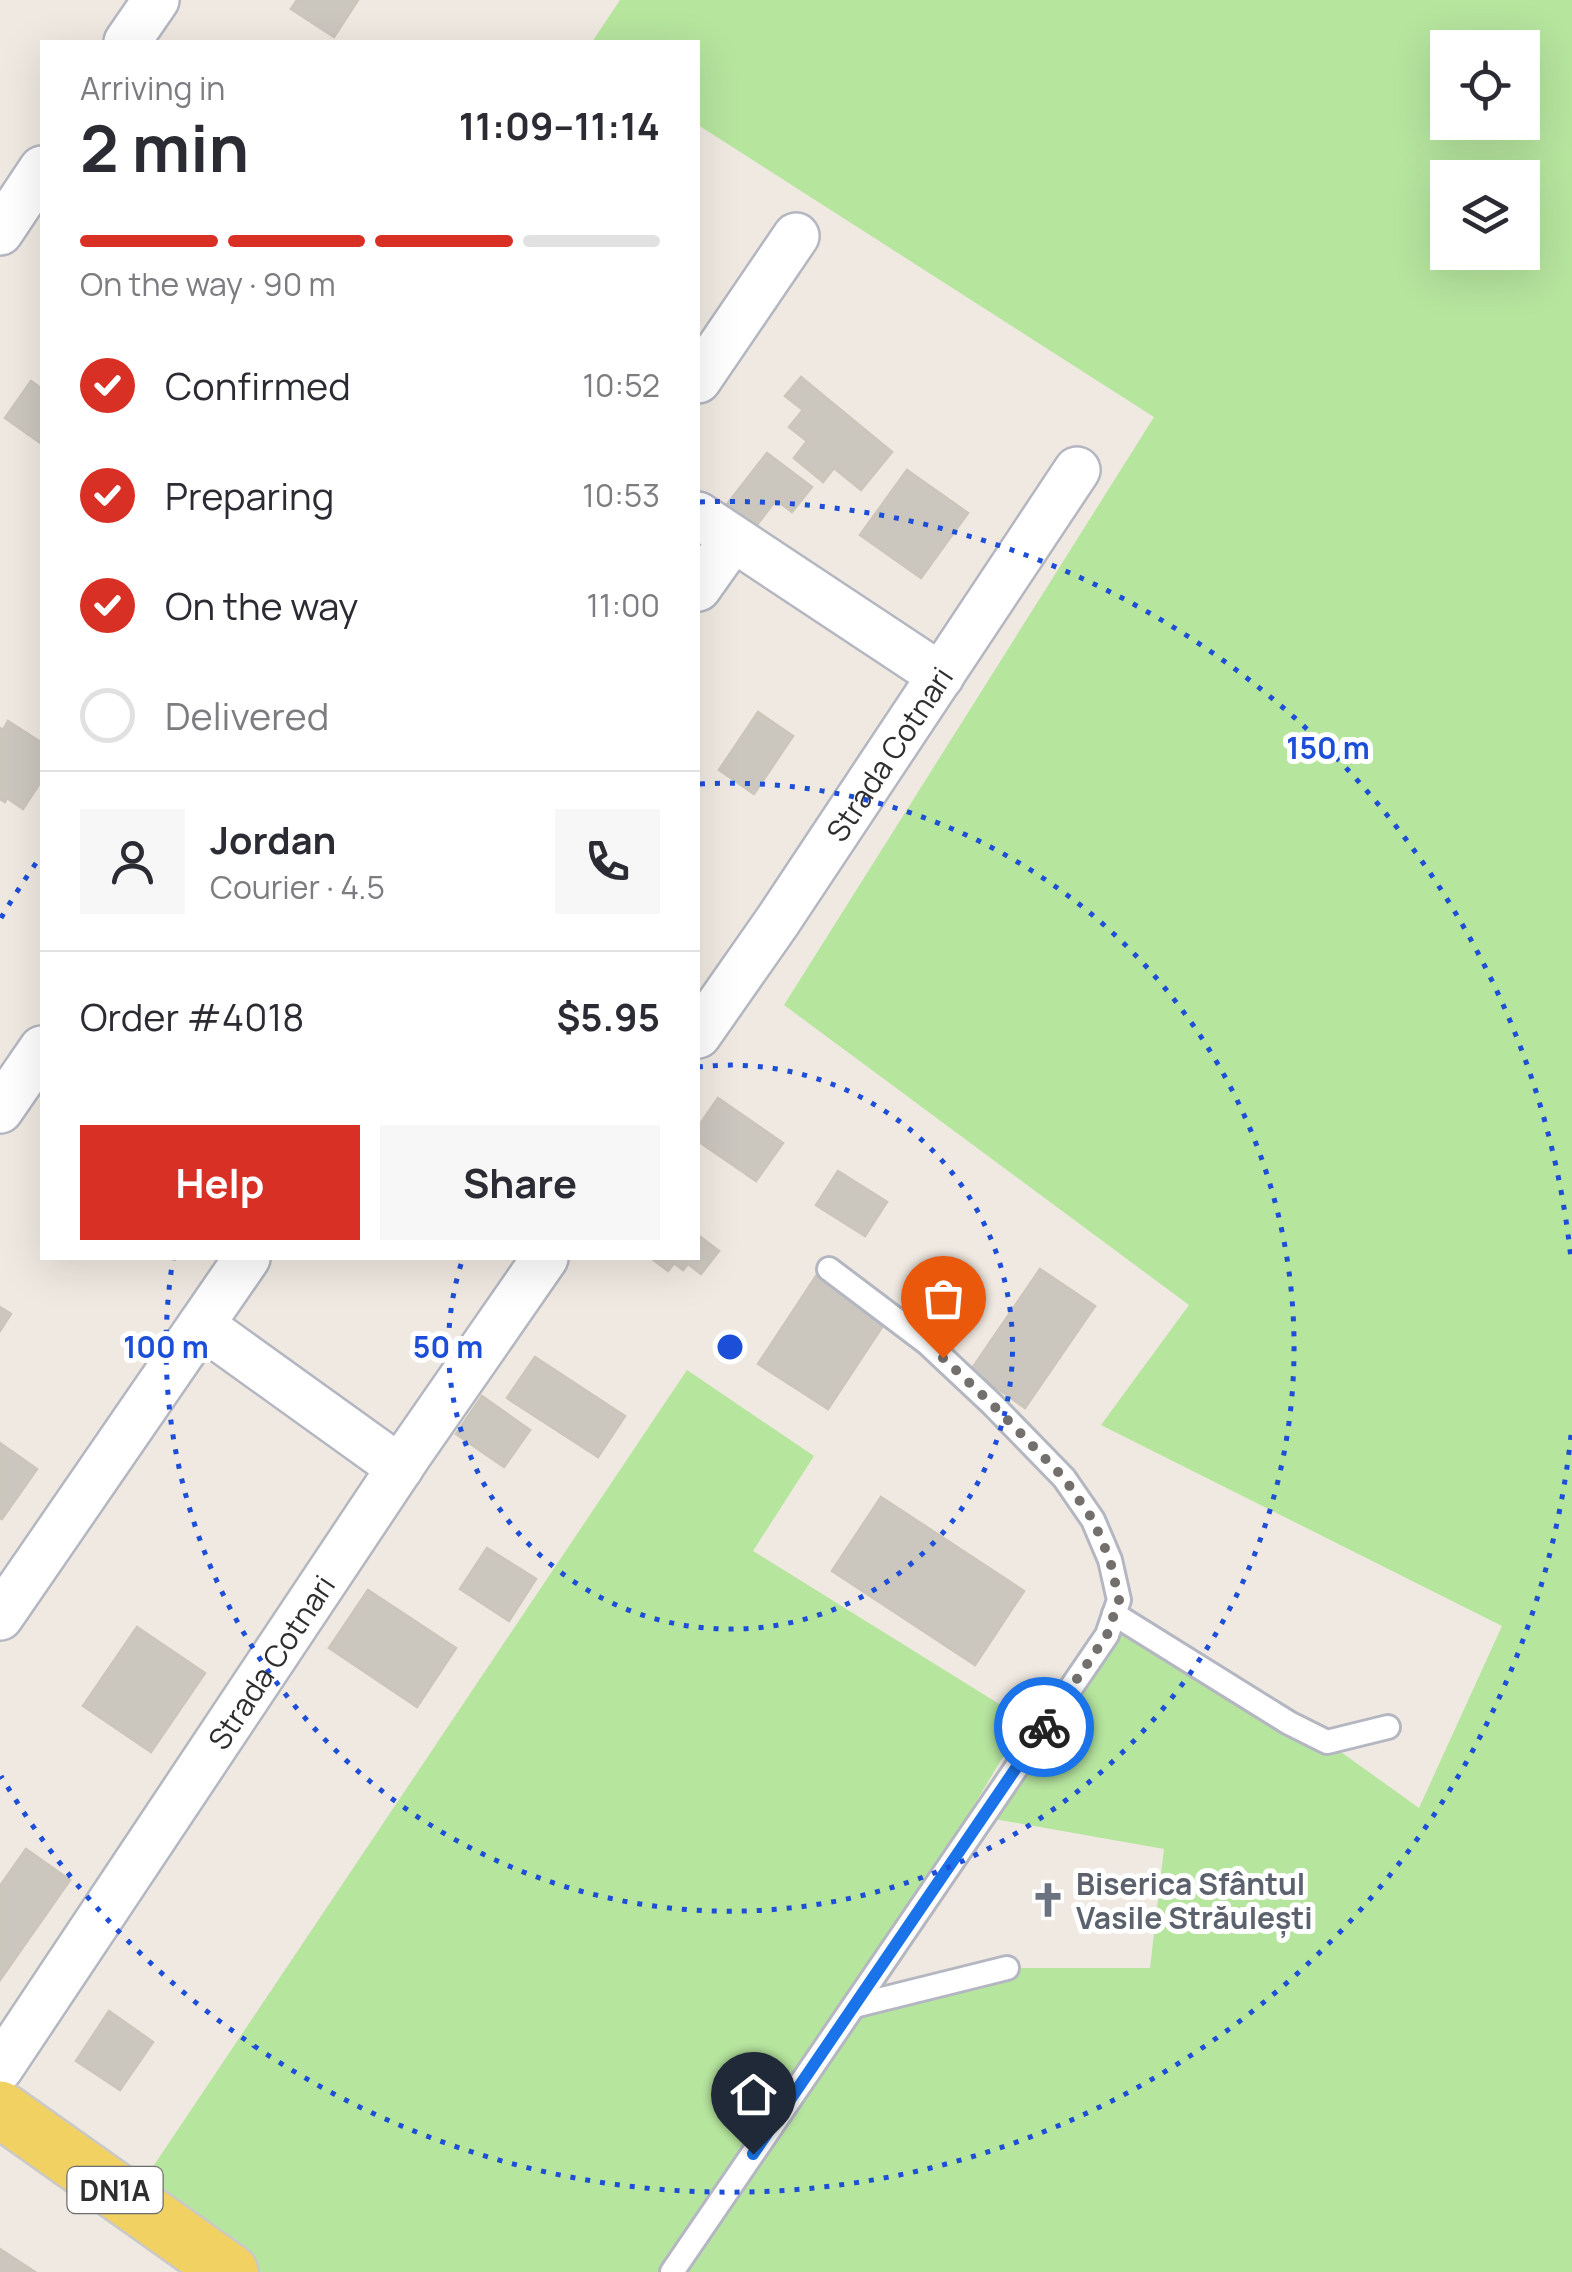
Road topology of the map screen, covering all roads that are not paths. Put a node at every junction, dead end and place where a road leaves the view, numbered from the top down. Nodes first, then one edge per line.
1 (156, 0) edge
2 (128, 40) edge
3 (40, 171) edge
4 (0, 232) edge
5 (796, 236) dead end
6 (700, 377) edge
7 (1077, 470) dead end
8 (715, 528) edge
9 (700, 581) edge
10 (940, 676) junction
11 (700, 1032) edge
12 (38, 1065) edge
13 (0, 1110) edge
14 (246, 1260) edge
15 (544, 1260) edge
16 (829, 1269) dead end
17 (201, 1325) junction
18 (400, 1468) junction
19 (1114, 1614) junction
20 (0, 1618) edge
21 (1388, 1726) dead end
22 (1007, 1968) dead end
23 (854, 2006) junction
24 (0, 2068) edge
25 (0, 2109) edge
26 (230, 2272) edge
27 (672, 2272) edge

1 - 2 street
3 - 4 street
5 - 6 street
7 - 10 street, Strada Cotnari
8 - 9 street
8 - 10 street
10 - 11 street, Strada Cotnari
12 - 13 street
14 - 17 street
15 - 18 street, Strada Cotnari
16 - 19 lane
17 - 18 street
17 - 20 street
18 - 24 street, Strada Cotnari
19 - 21 lane
19 - 23 lane
22 - 23 lane
23 - 27 lane
25 - 26 main road, DN1A

